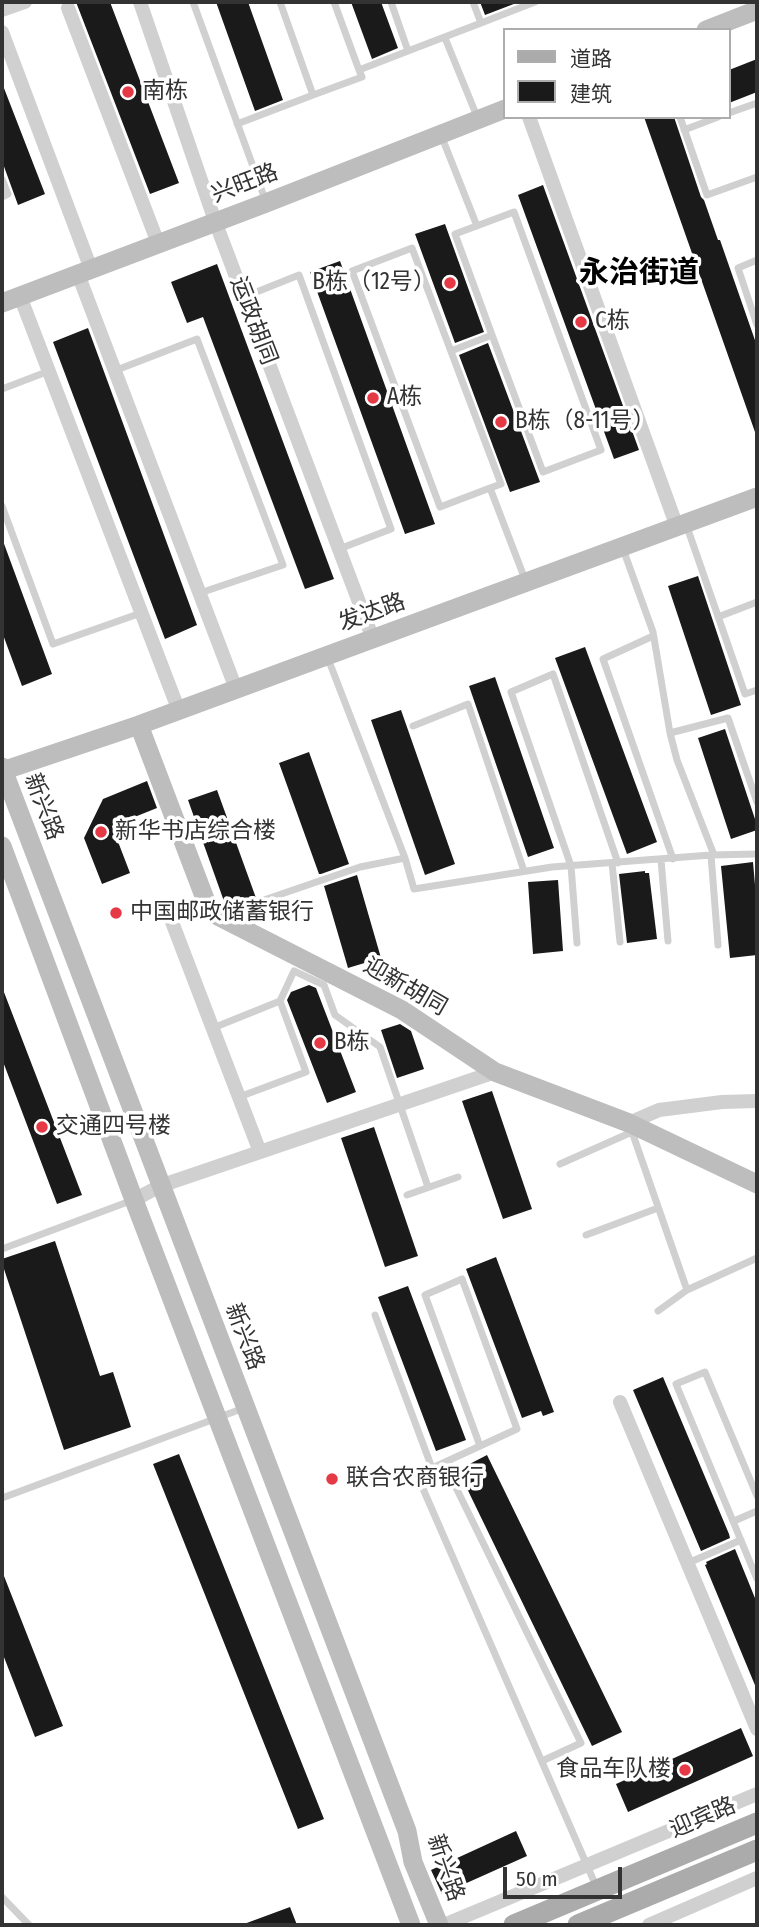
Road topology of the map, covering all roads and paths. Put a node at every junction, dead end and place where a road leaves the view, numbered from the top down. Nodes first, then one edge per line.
1 (25, 2) edge
2 (140, 2) edge
3 (194, 2) edge
4 (280, 2) edge
5 (334, 2) edge
6 (391, 2) edge
7 (473, 2) edge
8 (535, 2) edge
9 (68, 8) dead end
10 (2, 10) edge
11 (757, 10) edge
12 (481, 23) junction
13 (711, 28) edge
14 (2, 32) edge
15 (444, 38) junction
16 (408, 51) junction
17 (359, 70) junction
18 (313, 94) junction
19 (757, 103) edge
20 (504, 109) edge
21 (731, 112) edge
22 (530, 119) edge
23 (681, 119) edge
24 (713, 119) edge
25 (478, 120) junction
26 (237, 124) junction
27 (684, 130) junction
28 (441, 134) junction
29 (757, 177) edge
30 (2, 179) edge
31 (2, 197) edge
32 (266, 203) junction
33 (215, 221) junction
34 (477, 226) junction
35 (158, 243) junction
36 (757, 260) edge
37 (84, 272) junction
38 (20, 296) junction
39 (244, 297) junction
40 (2, 303) edge
41 (757, 325) edge
42 (492, 335) junction
43 (451, 351) junction
44 (49, 371) junction
45 (114, 371) junction
46 (2, 389) edge
47 (490, 488) junction
48 (757, 497) edge
49 (2, 506) edge
50 (681, 525) junction
51 (622, 547) junction
52 (339, 549) junction
53 (526, 582) junction
54 (199, 593) junction
55 (757, 602) edge
56 (141, 613) junction
57 (718, 617) junction
58 (653, 636) junction
59 (373, 639) junction
60 (327, 656) junction
61 (236, 689) junction
62 (757, 690) edge
63 (179, 710) junction
64 (139, 725) junction
65 (413, 726) dead end
66 (670, 733) junction
67 (2, 770) edge
68 (757, 802) edge
69 (2, 846) edge
70 (757, 854) edge
71 (713, 855) junction
72 (405, 858) junction
73 (673, 859) junction
74 (661, 860) junction
75 (615, 863) junction
76 (570, 866) junction
77 (524, 871) junction
78 (172, 922) dead end
79 (236, 926) junction
80 (668, 941) dead end
81 (620, 942) dead end
82 (577, 943) dead end
83 (718, 945) dead end
84 (328, 980) junction
85 (280, 1001) junction
86 (213, 1028) junction
87 (495, 1072) junction
88 (239, 1097) junction
89 (757, 1101) edge
90 (400, 1104) junction
91 (630, 1127) junction
92 (260, 1152) junction
93 (560, 1164) dead end
94 (458, 1177) dead end
95 (757, 1185) edge
96 (160, 1186) junction
97 (428, 1187) junction
98 (407, 1195) dead end
99 (134, 1200) junction
100 (658, 1208) junction
101 (586, 1234) dead end
102 (2, 1249) edge
103 (757, 1258) edge
104 (687, 1290) junction
105 (658, 1311) dead end
106 (374, 1315) dead end
107 (620, 1402) dead end
108 (245, 1407) junction
109 (218, 1418) junction
110 (480, 1446) junction
111 (444, 1463) junction
112 (432, 1468) junction
113 (757, 1496) edge
114 (2, 1498) edge
115 (757, 1511) edge
116 (734, 1521) junction
117 (741, 1540) junction
118 (688, 1563) junction
119 (757, 1577) edge
120 (754, 1712) edge
121 (757, 1729) edge
122 (542, 1761) junction
123 (757, 1794) edge
124 (757, 1824) edge
125 (757, 1850) edge
126 (587, 1865) junction
127 (757, 1878) edge
128 (597, 1890) junction
129 (2, 1897) edge
130 (29, 1925) edge
131 (411, 1925) edge
132 (441, 1925) edge
133 (514, 1925) edge
134 (578, 1925) edge
135 (649, 1925) edge

1 - 10 street
2 - 33 street, 运政胡同
3 - 26 lane
4 - 18 lane
5 - 17 lane
6 - 16 lane
7 - 12 lane
8 - 12 lane
9 - 35 street
11 - 13 main road
12 - 15 lane
14 - 37 street
15 - 16 lane
15 - 25 lane
16 - 17 lane
17 - 18 lane
18 - 26 lane
19 - 21 lane
20 - 25 main road, 兴旺路
22 - 50 street
23 - 27 lane
24 - 27 lane
25 - 28 main road, 兴旺路
26 - 32 lane
27 - 29 lane
28 - 32 main road, 兴旺路
28 - 34 lane
30 - 31 lane
32 - 33 main road, 兴旺路
33 - 35 main road, 兴旺路
33 - 39 street, 运政胡同
34 - 42 lane
34 - 42 lane
35 - 37 main road, 兴旺路
36 - 41 lane
37 - 38 main road, 兴旺路
37 - 45 street
38 - 40 main road, 兴旺路
38 - 44 street
39 - 52 street, 运政胡同
39 - 52 lane
42 - 43 lane
43 - 47 lane
43 - 47 lane
44 - 46 lane
44 - 56 street
45 - 54 street
45 - 54 lane
47 - 53 lane
48 - 50 main road, 发达路
49 - 56 lane
50 - 51 main road, 发达路
50 - 57 lane
51 - 53 main road, 发达路
51 - 58 lane
52 - 59 street, 运政胡同
53 - 59 main road, 发达路
54 - 61 street
55 - 57 lane
56 - 63 street
57 - 62 lane
58 - 66 lane
58 - 73 lane
59 - 60 main road, 发达路
60 - 61 main road, 发达路
60 - 72 lane
61 - 63 main road, 发达路
63 - 64 main road, 发达路
64 - 67 main road, 发达路
64 - 79 main road, 迎新胡同
65 - 77 lane
66 - 68 lane
66 - 71 lane
67 - 96 main road, 新兴路
69 - 99 main road
70 - 71 lane
71 - 73 lane
71 - 83 lane
72 - 77 lane
72 - 79 lane
73 - 74 lane
74 - 75 lane
74 - 80 lane
75 - 76 lane
75 - 76 lane
75 - 81 lane
76 - 77 lane
76 - 82 lane
78 - 86 street
79 - 84 main road, 迎新胡同
84 - 85 lane
84 - 87 main road, 迎新胡同
84 - 90 lane
85 - 86 lane
85 - 88 lane
86 - 88 street
87 - 90 street
87 - 91 main road, 迎新胡同
88 - 92 street
89 - 91 street
90 - 92 street
90 - 97 lane
91 - 93 lane
91 - 95 main road, 迎新胡同
91 - 100 lane
92 - 96 street
94 - 97 lane
96 - 99 street
96 - 108 main road, 新兴路
97 - 98 lane
99 - 102 lane
99 - 109 main road
100 - 101 lane
100 - 104 lane
103 - 104 lane
104 - 105 lane
106 - 112 lane
107 - 118 street
108 - 109 lane
108 - 132 main road, 新兴路
109 - 114 lane
109 - 131 main road
110 - 110 lane
110 - 111 lane
111 - 112 lane
111 - 122 lane
112 - 122 lane
113 - 116 lane
115 - 116 lane
116 - 117 lane
117 - 118 lane
117 - 119 lane
118 - 120 street
120 - 121 street
122 - 126 lane
123 - 126 street
124 - 128 main road, 迎宾路
125 - 134 main road
126 - 128 lane
126 - 132 street
127 - 135 street
128 - 133 main road, 迎宾路
129 - 130 lane

